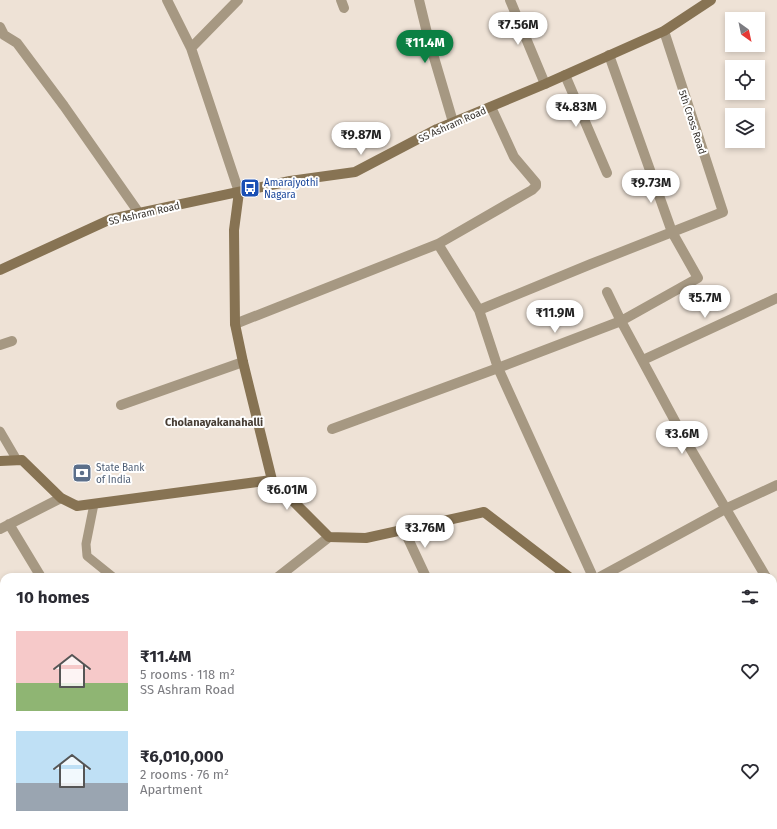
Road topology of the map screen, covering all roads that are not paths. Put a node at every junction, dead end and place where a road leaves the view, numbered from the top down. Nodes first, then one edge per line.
1 (167, 0) edge
2 (238, 0) edge
3 (419, 0) edge
4 (510, 0) edge
5 (711, 0) edge
6 (664, 31) junction
7 (1, 34) edge
8 (191, 48) junction
9 (609, 55) junction
10 (565, 75) junction
11 (545, 84) junction
12 (491, 107) junction
13 (453, 122) junction
14 (607, 173) dead end
15 (238, 192) junction
16 (139, 213) junction
17 (672, 232) junction
18 (438, 244) junction
19 (0, 270) edge
20 (607, 292) dead end
21 (777, 298) edge
22 (479, 310) junction
23 (621, 321) junction
24 (236, 324) junction
25 (12, 341) dead end
26 (0, 345) edge
27 (643, 360) junction
28 (244, 362) junction
29 (498, 368) junction
30 (121, 405) dead end
31 (332, 429) dead end
32 (0, 431) edge
33 (17, 460) junction
34 (0, 461) edge
35 (272, 480) junction
36 (777, 485) edge
37 (61, 498) junction
38 (94, 504) junction
39 (725, 510) junction
40 (9, 524) junction
41 (0, 529) edge
42 (404, 530) junction
43 (328, 537) junction
44 (39, 573) edge
45 (108, 573) edge
46 (283, 573) edge
47 (424, 573) edge
48 (564, 573) edge
49 (591, 573) edge
50 (607, 573) edge
51 (764, 573) edge

1 - 8 street
2 - 8 street
3 - 13 street
4 - 11 street
5 - 6 street, SS Ashram Road
6 - 9 street, SS Ashram Road
6 - 17 street, 5th Cross Road
7 - 16 street
8 - 15 street
9 - 10 street, SS Ashram Road
9 - 17 street
10 - 11 street, SS Ashram Road
10 - 14 street
11 - 12 street, SS Ashram Road
12 - 13 street, SS Ashram Road
12 - 18 street
13 - 15 street, SS Ashram Road
15 - 16 street, SS Ashram Road
15 - 24 street
16 - 19 street, SS Ashram Road
17 - 22 street
17 - 23 street
18 - 22 street
18 - 24 street
20 - 23 street
21 - 27 street
22 - 29 street
23 - 27 street
23 - 29 street
24 - 28 street
25 - 26 street
27 - 39 street
28 - 30 street
28 - 35 street
29 - 31 street
29 - 49 street
32 - 33 lane
33 - 34 street
33 - 37 street
35 - 38 street
35 - 43 street
36 - 39 street
37 - 38 street
37 - 40 street
38 - 45 lane
39 - 50 street
39 - 51 street
40 - 41 street
40 - 44 street
42 - 43 street
42 - 47 street
42 - 48 street
43 - 46 street

